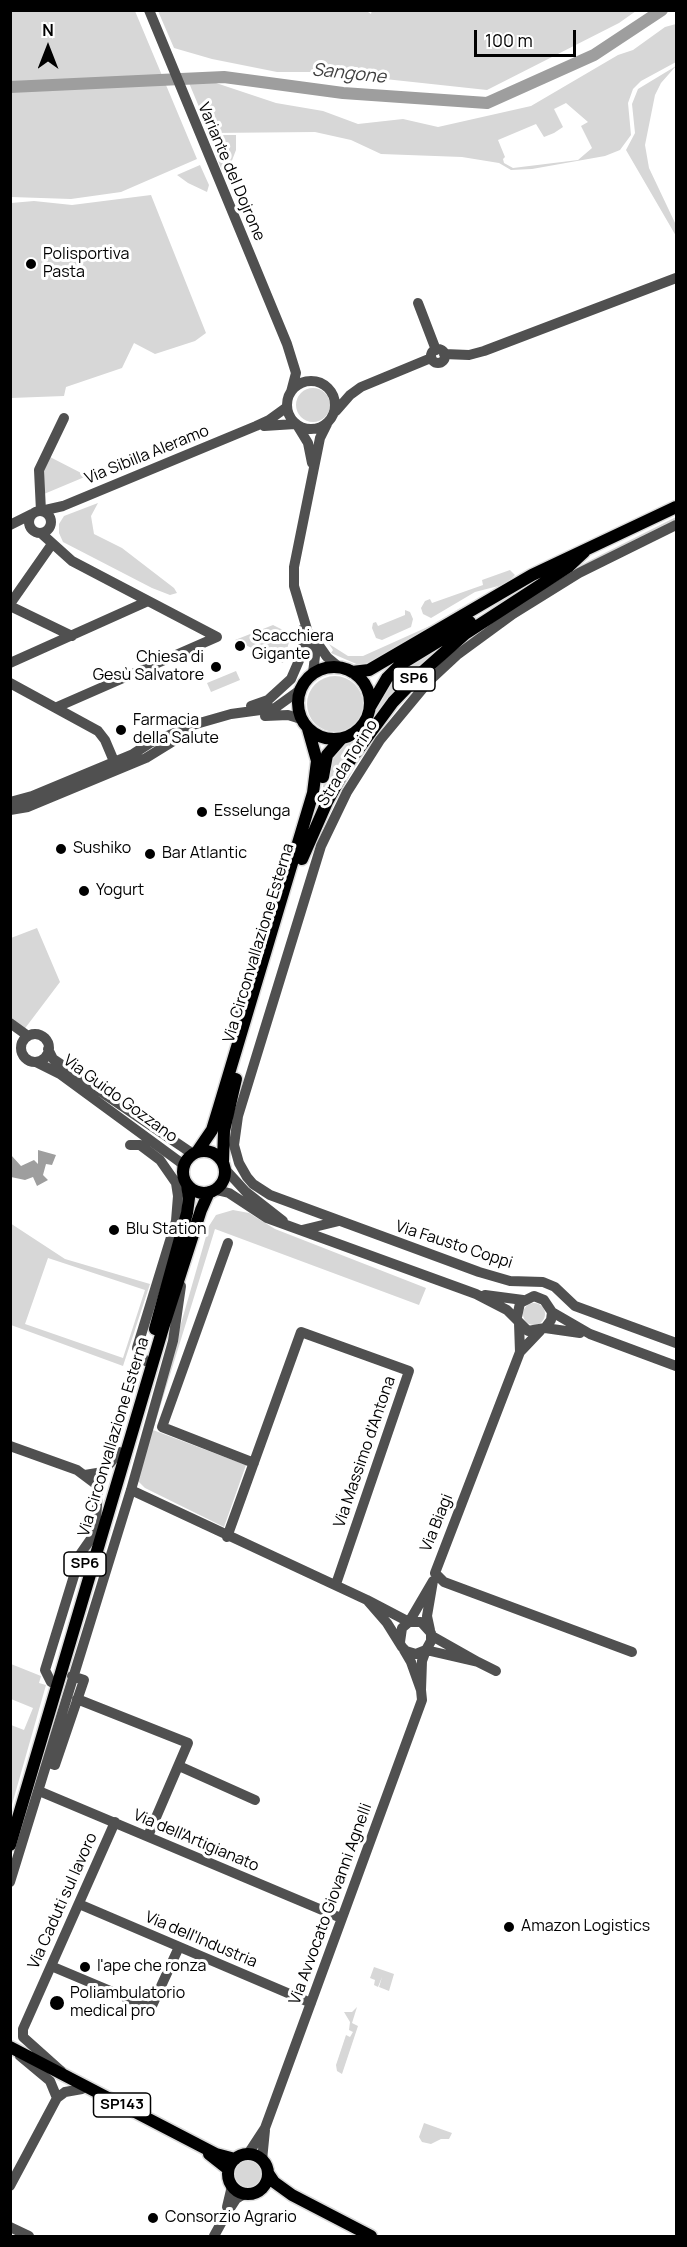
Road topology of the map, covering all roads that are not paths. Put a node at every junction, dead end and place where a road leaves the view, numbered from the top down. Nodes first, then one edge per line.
1 (148, 10) edge
2 (676, 278) edge
3 (418, 303) dead end
4 (287, 344) junction
5 (437, 354) junction
6 (316, 381) junction
7 (327, 386) junction
8 (361, 387) junction
9 (291, 392) junction
10 (287, 406) junction
11 (334, 414) junction
12 (64, 418) dead end
13 (296, 424) junction
14 (327, 424) junction
15 (243, 431) junction
16 (312, 471) junction
17 (63, 506) junction
18 (676, 507) edge
19 (36, 513) junction
20 (51, 524) junction
21 (676, 525) edge
22 (10, 526) edge
23 (37, 532) junction
24 (57, 547) junction
25 (584, 552) junction
26 (294, 586) junction
27 (146, 602) junction
28 (10, 605) edge
29 (310, 632) junction
30 (72, 636) junction
31 (10, 663) edge
32 (339, 667) junction
33 (352, 672) junction
34 (313, 674) junction
35 (10, 683) edge
36 (300, 690) junction
37 (57, 707) junction
38 (370, 707) junction
39 (231, 714) junction
40 (304, 724) junction
41 (341, 739) junction
42 (115, 766) junction
43 (10, 802) edge
44 (10, 810) edge
45 (302, 859) junction
46 (10, 1023) edge
47 (28, 1036) junction
48 (10, 1038) edge
49 (21, 1049) junction
50 (48, 1049) junction
51 (36, 1062) junction
52 (130, 1145) dead end
53 (195, 1153) junction
54 (235, 1154) joint
55 (184, 1165) junction
56 (224, 1165) junction
57 (187, 1185) junction
58 (212, 1191) junction
59 (339, 1221) junction
60 (287, 1225) junction
61 (300, 1230) junction
62 (228, 1243) dead end
63 (189, 1246) junction
64 (476, 1294) junction
65 (523, 1300) junction
66 (552, 1312) junction
67 (518, 1320) junction
68 (542, 1329) junction
69 (590, 1335) junction
70 (676, 1343) edge
71 (520, 1352) junction
72 (145, 1361) junction
73 (676, 1366) edge
74 (10, 1446) edge
75 (119, 1452) junction
76 (254, 1463) junction
77 (85, 1475) junction
78 (131, 1490) junction
79 (95, 1533) junction
80 (227, 1537) junction
81 (433, 1579) junction
82 (336, 1584) junction
83 (366, 1600) junction
84 (409, 1622) junction
85 (431, 1633) junction
86 (401, 1645) junction
87 (426, 1650) junction
88 (632, 1652) dead end
89 (478, 1662) junction
90 (496, 1671) dead end
91 (72, 1676) junction
92 (421, 1690) junction
93 (77, 1699) junction
94 (47, 1762) junction
95 (178, 1766) junction
96 (39, 1791) junction
97 (255, 1800) dead end
98 (10, 1819) edge
99 (115, 1822) junction
100 (147, 1836) junction
101 (10, 1845) edge
102 (10, 1882) edge
103 (79, 1904) junction
104 (341, 1918) junction
105 (179, 1947) junction
106 (51, 1966) junction
107 (311, 2003) junction
108 (10, 2046) edge
109 (15, 2054) edge
110 (67, 2076) junction
111 (82, 2089) junction
112 (57, 2098) junction
113 (265, 2128) junction
114 (248, 2154) junction
115 (262, 2160) junction
116 (232, 2164) junction
117 (268, 2173) junction
118 (10, 2186) edge
119 (232, 2186) junction
120 (260, 2190) junction
121 (244, 2194) junction
122 (292, 2195) junction
123 (225, 2216) junction
124 (10, 2227) edge
125 (29, 2236) edge
126 (214, 2236) edge
127 (371, 2236) edge

1 - 4 street, Variante del Dojrone
2 - 5 street
3 - 5 street
4 - 6 street, Variante del Dojrone
4 - 9 street, Variante del Dojrone
5 - 8 street
6 - 7 street
6 - 9 street
7 - 8 street
7 - 11 street
8 - 11 street
9 - 10 street
10 - 13 street
10 - 15 street, Via Sibilla Aleramo
11 - 14 street
12 - 19 street
13 - 14 street
13 - 15 street, Via Sibilla Aleramo
13 - 16 street
14 - 16 street
15 - 17 street, Via Sibilla Aleramo
16 - 26 street
17 - 19 street, Via Sibilla Aleramo
17 - 20 street
18 - 25 main road, Strada Torino / SP6
19 - 20 street
19 - 22 street, Via Sibilla Aleramo
19 - 23 street
20 - 23 street
20 - 24 street
21 - 54 street, Strada Torino
22 - 23 street
23 - 24 street
24 - 27 street
24 - 28 street
25 - 33 main road, Strada Torino / SP6
25 - 38 main road, Strada Torino / SP6
25 - 45 main road, SP6
26 - 29 street
26 - 39 street
27 - 30 street
27 - 37 street
28 - 30 street
29 - 32 street
29 - 34 street
30 - 31 street
32 - 33 main road
32 - 34 main road
33 - 38 main road, SP6
34 - 36 main road
35 - 37 street
36 - 39 street
36 - 40 main road
37 - 42 street
38 - 41 main road, SP6
39 - 42 street
40 - 41 main road
40 - 42 street
40 - 53 main road, Via Circonvallazione Esterna
41 - 45 main road, Via Circonvallazione Esterna / SP6
42 - 43 street
42 - 44 street
45 - 56 main road, Via Circonvallazione Esterna / SP6
46 - 47 street
47 - 49 street
47 - 50 street
48 - 49 street
49 - 51 street
50 - 51 street
50 - 53 street, Via Guido Gozzano
51 - 55 street, Via Guido Gozzano
52 - 72 street, Via Circonvallazione Esterna
53 - 55 main road, Via Circonvallazione Esterna
53 - 56 main road
54 - 59 street, Via Fausto Coppi
55 - 57 main road, Via Circonvallazione Esterna / SP6
56 - 58 main road, Via Circonvallazione Esterna / SP6
56 - 60 street
57 - 58 main road
57 - 72 main road, Via Circonvallazione Esterna / SP6
58 - 60 street
58 - 63 main road, Via Circonvallazione Esterna / SP6
59 - 61 street
59 - 70 street, Via Fausto Coppi
60 - 61 street
61 - 64 street
62 - 76 street
63 - 78 street, Via Circonvallazione Esterna
63 - 101 main road, Via Circonvallazione Esterna / SP6
64 - 65 street
64 - 67 street
65 - 66 street
65 - 67 street
66 - 68 street
66 - 69 street
67 - 68 street
67 - 71 street, Via Biagi
68 - 69 street
68 - 71 street, Via Biagi
69 - 73 street
71 - 81 street, Via Biagi
72 - 75 main road, Via Circonvallazione Esterna / SP6
74 - 77 street
75 - 77 street
75 - 79 main road, Via Circonvallazione Esterna / SP6
76 - 80 street, Via Massimo d'Antona
76 - 82 street, Via Massimo d'Antona
77 - 79 street, Via Circonvallazione Esterna
78 - 80 street
78 - 91 street, Via Circonvallazione Esterna
79 - 98 main road, Via Circonvallazione Esterna / SP6
80 - 82 street
81 - 84 street
81 - 85 street
81 - 88 street, Via Biagi
82 - 83 street
83 - 84 street
83 - 86 street
84 - 85 street
84 - 86 street
85 - 87 street
85 - 89 street
86 - 87 street
86 - 92 street
87 - 89 street
87 - 92 street, Via Avvocato Giovanni Agnelli
89 - 90 street
91 - 93 street, Via Circonvallazione Esterna
91 - 94 street, Via Circonvallazione Esterna
92 - 104 street, Via Avvocato Giovanni Agnelli
93 - 94 street, Via Circonvallazione Esterna
93 - 95 street
94 - 96 street, Via Circonvallazione Esterna
95 - 97 street
95 - 100 street
96 - 99 street, Via dell'Artigianato
96 - 102 street, Via Circonvallazione Esterna
99 - 100 street, Via dell'Artigianato
99 - 103 street, Via Caduti sul lavoro
100 - 104 street, Via dell'Artigianato
103 - 105 street, Via dell'Industria
103 - 106 street, Via Caduti sul lavoro
104 - 107 street, Via Avvocato Giovanni Agnelli
105 - 106 street
105 - 107 street, Via dell'Industria
106 - 110 street, Via Caduti sul lavoro
107 - 113 street, Via Avvocato Giovanni Agnelli
108 - 110 main road, SP143
109 - 111 main road, SP143
109 - 112 street
110 - 116 main road, SP143
111 - 112 street
111 - 116 main road, SP143
112 - 118 street
113 - 114 street, Via Avvocato Giovanni Agnelli
113 - 115 street, Via Avvocato Giovanni Agnelli
114 - 115 main road
114 - 116 main road
115 - 117 main road
116 - 119 main road
117 - 120 main road
117 - 122 main road
119 - 121 main road
119 - 123 street
120 - 121 main road
120 - 122 main road
121 - 123 street
122 - 127 main road
123 - 126 street
124 - 125 street

